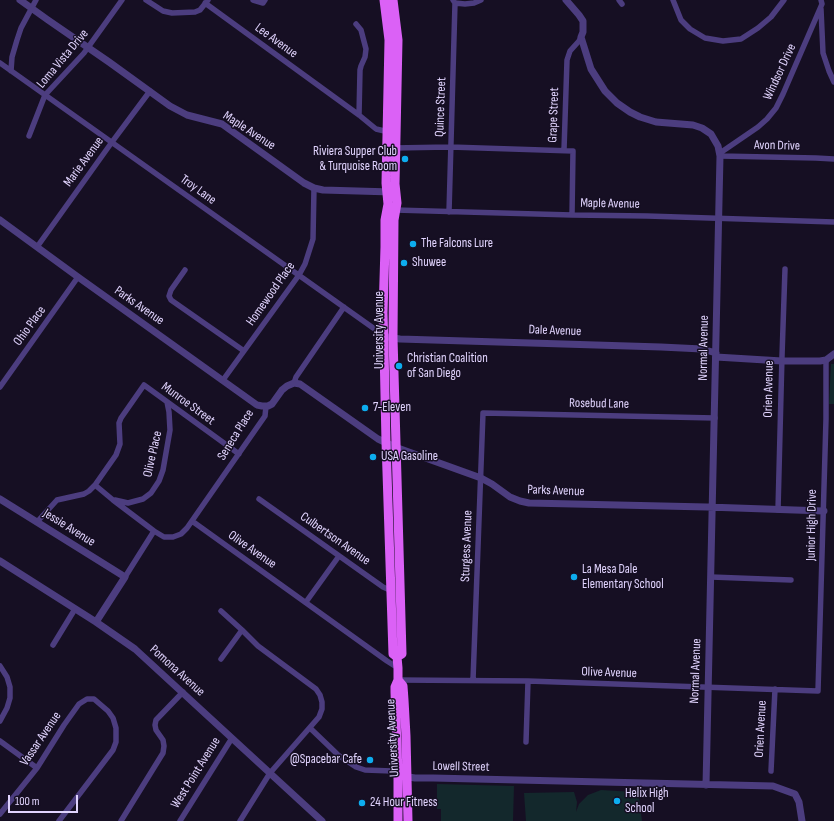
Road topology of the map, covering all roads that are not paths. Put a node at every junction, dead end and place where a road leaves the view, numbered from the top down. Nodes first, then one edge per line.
1 (20, 0) edge
2 (36, 0) edge
3 (122, 0) edge
4 (146, 0) edge
5 (253, 0) edge
6 (384, 0) edge
7 (393, 0) edge
8 (481, 0) edge
9 (566, 0) edge
10 (673, 0) edge
11 (784, 0) edge
12 (264, 1) edge
13 (206, 2) edge
14 (454, 2) edge
15 (822, 2) edge
16 (32, 8) junction
17 (356, 24) dead end
18 (581, 37) junction
19 (88, 48) junction
20 (0, 63) edge
21 (11, 71) junction
22 (834, 82) edge
23 (150, 91) junction
24 (46, 95) junction
25 (359, 115) junction
26 (392, 132) junction
27 (29, 136) dead end
28 (112, 142) junction
29 (450, 147) junction
30 (391, 148) junction
31 (564, 150) junction
32 (720, 154) junction
33 (834, 159) edge
34 (314, 188) junction
35 (391, 192) junction
36 (387, 210) junction
37 (396, 210) junction
38 (448, 212) junction
39 (572, 215) junction
40 (718, 219) junction
41 (0, 220) edge
42 (834, 222) edge
43 (37, 247) junction
44 (785, 269) dead end
45 (185, 270) dead end
46 (299, 275) junction
47 (78, 278) junction
48 (344, 308) junction
49 (383, 334) junction
50 (393, 338) junction
51 (244, 351) junction
52 (834, 354) edge
53 (716, 355) junction
54 (826, 360) junction
55 (782, 362) junction
56 (223, 380) junction
57 (294, 383) junction
58 (0, 387) edge
59 (167, 402) junction
60 (266, 406) junction
61 (483, 413) joint
62 (715, 418) junction
63 (386, 442) junction
64 (395, 447) junction
65 (240, 454) junction
66 (481, 478) junction
67 (95, 485) junction
68 (0, 499) edge
69 (259, 499) dead end
70 (113, 500) junction
71 (713, 507) junction
72 (778, 510) junction
73 (824, 511) junction
74 (192, 521) junction
75 (37, 522) junction
76 (154, 531) junction
77 (338, 556) junction
78 (0, 561) edge
79 (125, 577) junction
80 (711, 577) junction
81 (791, 580) dead end
82 (396, 591) junction
83 (306, 602) junction
84 (75, 609) junction
85 (221, 611) dead end
86 (96, 622) junction
87 (242, 630) junction
88 (53, 645) dead end
89 (221, 660) dead end
90 (0, 666) edge
91 (398, 668) junction
92 (398, 680) junction
93 (473, 680) junction
94 (528, 681) junction
95 (708, 687) junction
96 (775, 689) junction
97 (818, 691) joint
98 (183, 692) junction
99 (0, 721) edge
100 (310, 728) junction
101 (232, 738) junction
102 (0, 741) edge
103 (526, 742) dead end
104 (37, 768) junction
105 (771, 771) dead end
106 (270, 773) junction
107 (398, 774) junction
108 (408, 777) junction
109 (706, 785) junction
110 (0, 814) edge
111 (59, 821) edge
112 (121, 821) edge
113 (180, 821) edge
114 (240, 821) edge
115 (322, 821) edge
116 (398, 821) edge
117 (408, 821) edge
118 (802, 821) edge

1 - 16 street, Maple Avenue
2 - 16 street
3 - 19 street, Loma Vista Drive
4 - 13 street, Lee Avenue
5 - 12 street
6 - 26 main road, University Avenue
7 - 26 main road, University Avenue
8 - 14 street
9 - 18 street, Normal Avenue
10 - 11 street
13 - 25 street, Lee Avenue
14 - 29 street, Quince Street
15 - 22 street
15 - 32 street, Windsor Drive
16 - 19 street, Maple Avenue
16 - 21 street
17 - 25 street
18 - 31 street, Grape Street
18 - 32 street, Normal Avenue
19 - 23 street, Maple Avenue
19 - 24 street, Loma Vista Drive
20 - 21 street, Troy Lane
21 - 24 street, Troy Lane
23 - 28 street, Marie Avenue
23 - 34 street, Maple Avenue
24 - 27 street, Loma Vista Drive
24 - 28 street, Troy Lane
25 - 26 street, Lee Avenue
26 - 30 main road, University Avenue
28 - 43 street, Marie Avenue
28 - 46 street, Troy Lane
29 - 30 street
29 - 31 street
29 - 38 street, Quince Street
30 - 35 main road, University Avenue
31 - 39 street, Grape Street
32 - 33 street, Avon Drive
32 - 40 street, Normal Avenue
34 - 35 street, Maple Avenue
34 - 46 street, Homewood Place
35 - 36 main road, University Avenue
35 - 37 main road, University Avenue
36 - 37 street, Maple Avenue
36 - 49 main road, University Avenue
37 - 38 street, Maple Avenue
37 - 50 main road, University Avenue
38 - 39 street, Maple Avenue
39 - 40 street, Maple Avenue
40 - 42 street, Maple Avenue
40 - 53 street, Normal Avenue
41 - 43 street, Parks Avenue
43 - 47 street, Parks Avenue
44 - 55 street, Orien Avenue
45 - 51 street
46 - 48 street, Troy Lane
46 - 51 street, Homewood Place
47 - 56 street, Parks Avenue
47 - 58 street, Ohio Place
48 - 49 street, Troy Lane
48 - 57 street, Seneca Place
49 - 50 street, Dale Avenue
49 - 63 main road, University Avenue
50 - 53 street, Dale Avenue
50 - 64 main road, University Avenue
51 - 56 street, Homewood Place
52 - 54 street
53 - 55 street, Dale Avenue
53 - 62 street, Normal Avenue
54 - 55 street, Dale Avenue
54 - 73 street, Junior High Drive
55 - 72 street, Orien Avenue
56 - 60 street, Parks Avenue
57 - 60 street, Seneca Place
57 - 63 street, Parks Avenue
59 - 65 street, Munroe Street
59 - 67 street, Munroe Street
59 - 70 street, Olive Place
60 - 65 street, Seneca Place
61 - 62 street, Rosebud Lane
61 - 66 street, Sturgess Avenue
62 - 71 street, Normal Avenue
63 - 64 street, Parks Avenue
63 - 82 main road, University Avenue
64 - 66 street, Parks Avenue
64 - 82 main road, University Avenue
65 - 74 street, Seneca Place
66 - 71 street, Parks Avenue
66 - 93 street, Sturgess Avenue
67 - 70 street
67 - 75 street
68 - 75 street, Jessie Avenue
69 - 77 street, Culbertson Avenue
70 - 76 street
71 - 72 street, Parks Avenue
71 - 80 street, Normal Avenue
72 - 73 street, Parks Avenue
73 - 97 street, Junior High Drive
74 - 76 street
74 - 83 street, Olive Avenue
75 - 79 street, Jessie Avenue
76 - 79 street
77 - 82 street, Culbertson Avenue
77 - 83 street
78 - 84 street, Pomona Avenue
79 - 86 street
80 - 81 street
80 - 95 street, Normal Avenue
82 - 91 main road, University Avenue
83 - 91 street, Olive Avenue
84 - 86 street, Pomona Avenue
84 - 88 street
85 - 87 street
86 - 98 street, Pomona Avenue
87 - 89 street
87 - 100 street
90 - 99 street
91 - 92 main road, University Avenue
92 - 93 street, Olive Avenue
92 - 107 main road, University Avenue
92 - 108 main road, University Avenue
93 - 94 street, Olive Avenue
94 - 95 street, Olive Avenue
94 - 103 street
95 - 96 street, Olive Avenue
95 - 109 street, Normal Avenue
96 - 97 street, Olive Avenue
96 - 105 street, Orien Avenue
98 - 101 street, Pomona Avenue
98 - 112 street
100 - 106 street
100 - 107 street, Lowell Street
101 - 106 street, Pomona Avenue
101 - 113 street, West Point Avenue
102 - 104 street
104 - 110 street, Vassar Avenue
104 - 111 street, Vassar Avenue
106 - 114 street
106 - 115 street, Pomona Avenue
107 - 108 street, Lowell Street
107 - 116 main road, University Avenue
108 - 109 street, Lowell Street
108 - 117 main road, University Avenue
109 - 118 street, Lowell Street

